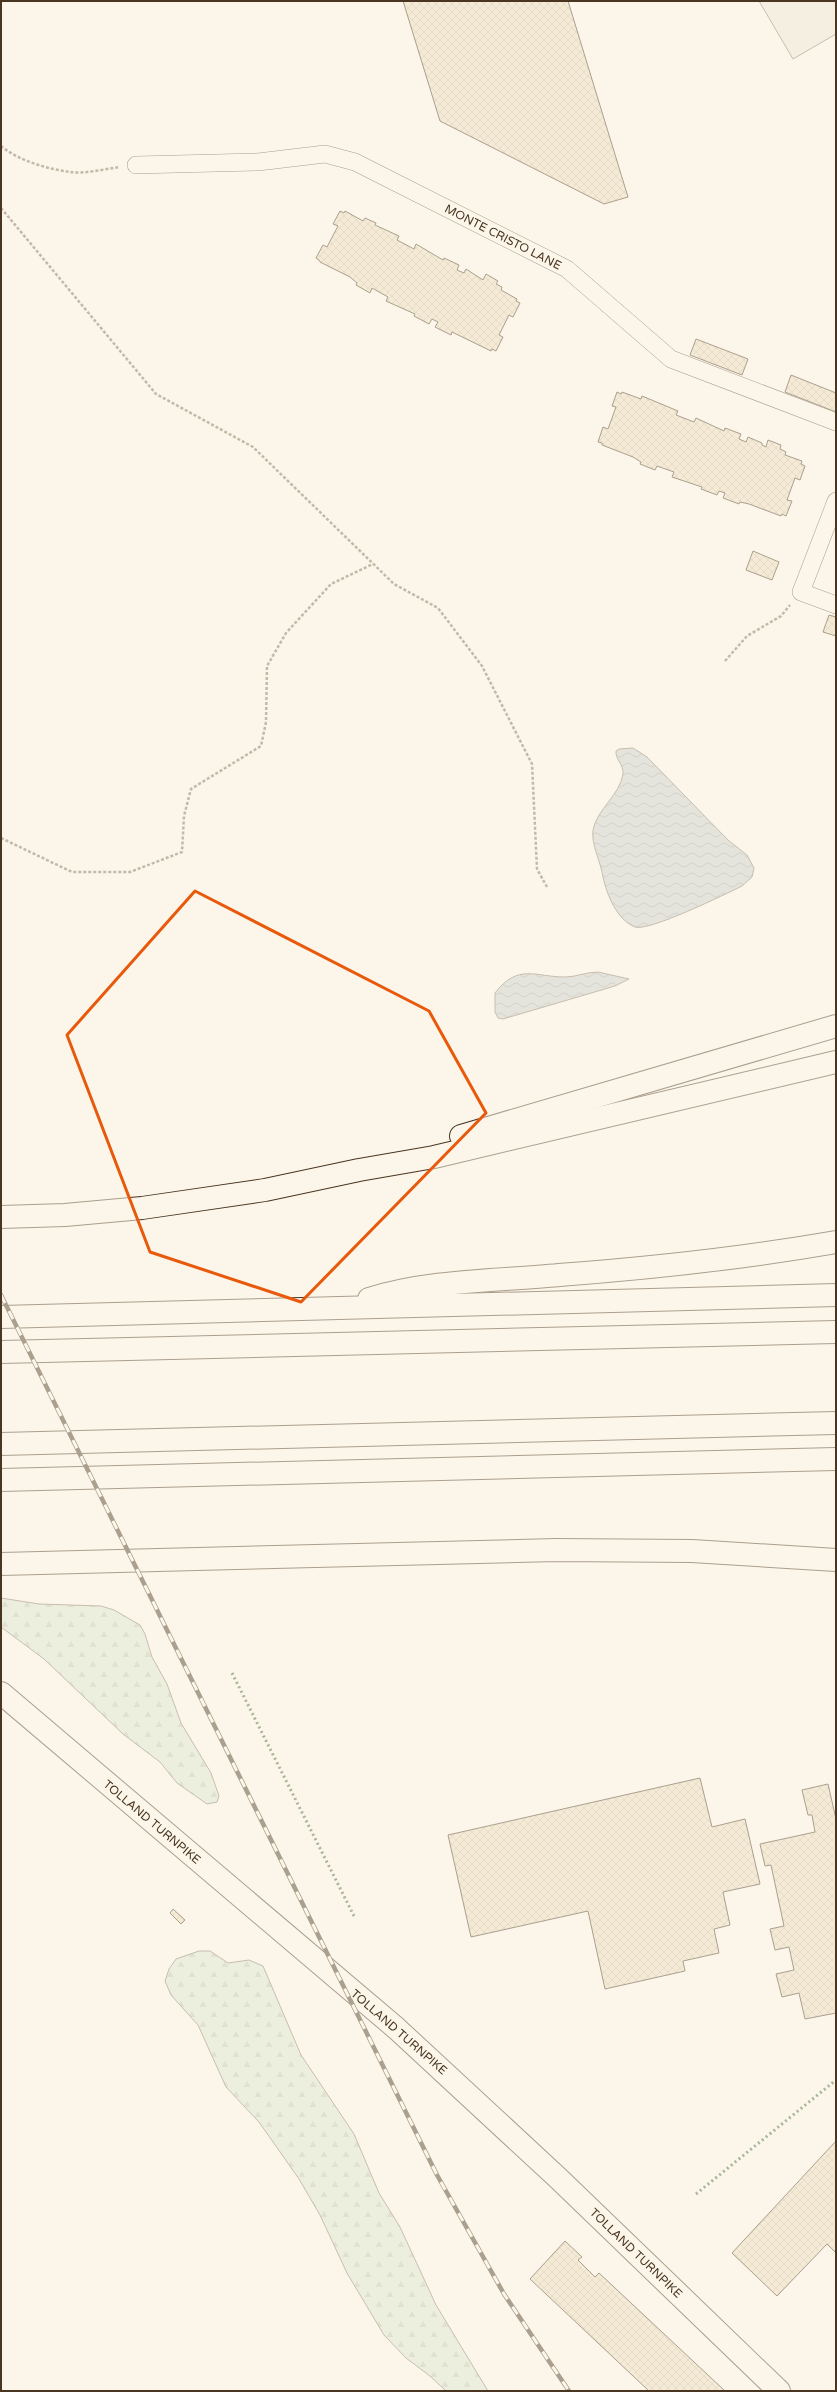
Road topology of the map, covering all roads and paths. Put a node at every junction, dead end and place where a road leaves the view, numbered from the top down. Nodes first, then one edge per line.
1 (1, 146) edge
2 (136, 165) joint
3 (1, 208) edge
4 (836, 422) edge
5 (836, 501) edge
6 (373, 564) junction
7 (801, 592) junction
8 (836, 605) edge
9 (725, 661) dead end
10 (1, 838) edge
11 (546, 888) dead end
12 (836, 1026) edge
13 (836, 1062) edge
14 (359, 1170) junction
15 (1, 1217) edge
16 (836, 1242) edge
17 (836, 1295) edge
18 (340, 1308) junction
19 (1, 1316) edge
20 (836, 1332) edge
21 (1, 1352) edge
22 (836, 1423) edge
23 (1, 1444) edge
24 (836, 1459) edge
25 (1, 1480) edge
26 (836, 1560) edge
27 (1, 1564) edge
28 (1, 1693) edge
29 (779, 2391) edge

1 - 2 path
2 - 4 street, MONTE CRISTO LANE
3 - 6 path
5 - 7 street
6 - 10 path
6 - 11 path
7 - 8 street
7 - 9 path
12 - 14 main road
13 - 14 main road
14 - 15 main road
16 - 18 main road
17 - 18 main road
18 - 19 main road
20 - 21 main road
22 - 23 main road
24 - 25 main road
26 - 27 main road
28 - 29 main road, TOLLAND TURNPIKE

